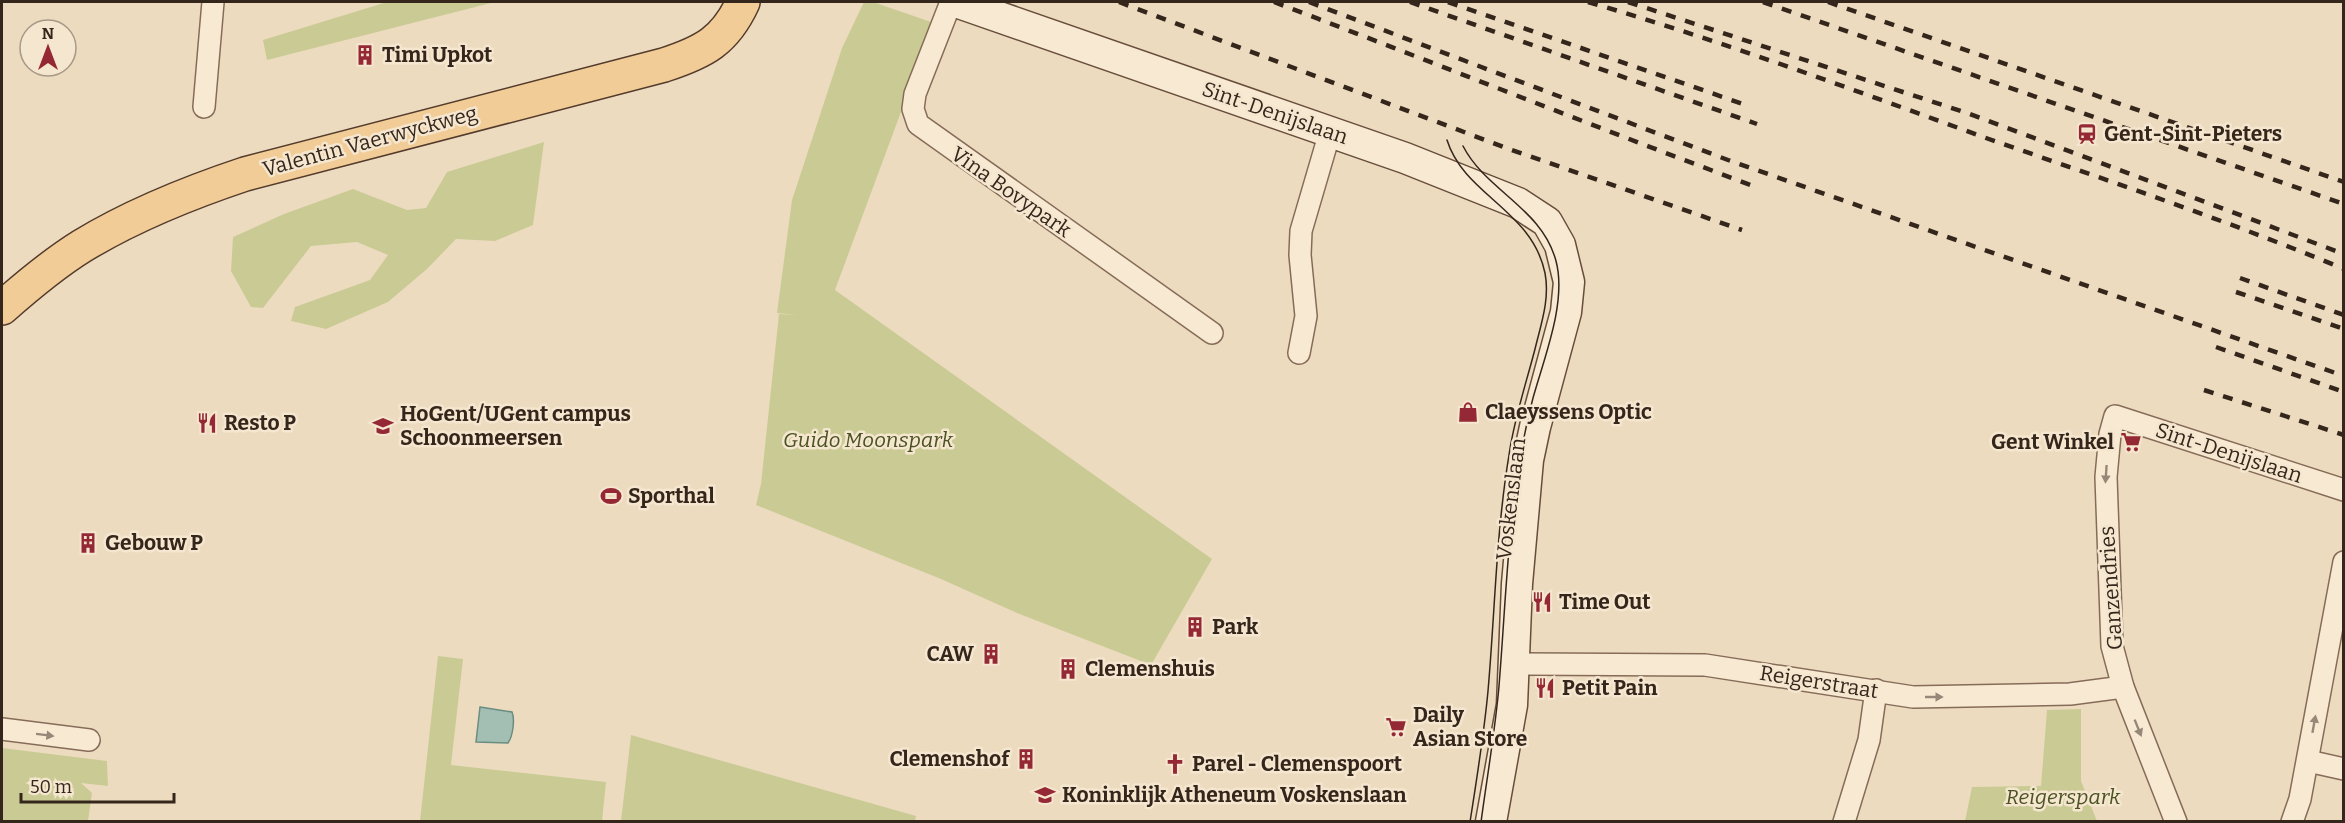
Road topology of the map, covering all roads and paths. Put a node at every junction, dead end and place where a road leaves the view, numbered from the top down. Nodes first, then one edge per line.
1 (213, 2) edge
2 (743, 2) edge
3 (951, 2) edge
4 (956, 2) edge
5 (204, 107) dead end
6 (1330, 132) junction
7 (1501, 196) junction
8 (1566, 262) joint
9 (2, 308) edge
10 (1212, 333) dead end
11 (1299, 353) dead end
12 (2115, 416) joint
13 (2343, 490) edge
14 (2343, 562) edge
15 (1515, 664) junction
16 (2122, 687) junction
17 (1876, 690) junction
18 (2, 729) edge
19 (89, 740) dead end
20 (2308, 761) junction
21 (2343, 769) edge
22 (1475, 822) edge
23 (1491, 822) edge
24 (1844, 822) edge
25 (2176, 822) edge
26 (2292, 822) edge

1 - 5 street
2 - 9 main road, Valentin Vaerwyckweg
3 - 10 street, Vina Bovypark
4 - 6 street, Sint-Denijslaan
6 - 7 street, Sint-Denijslaan
6 - 11 street
7 - 8 street, Sint-Denijslaan
7 - 22 street, Voskenslaan
8 - 15 street, Voskenslaan
12 - 13 street, Sint-Denijslaan
12 -> 16 street, Ganzendries
20 -> 14 street
15 - 17 street, Reigerstraat
15 - 23 street, Voskenslaan
17 -> 16 street, Reigerstraat
16 -> 25 street, Ganzendries
17 - 24 street
18 -> 19 street
20 - 21 street
20 - 26 street

